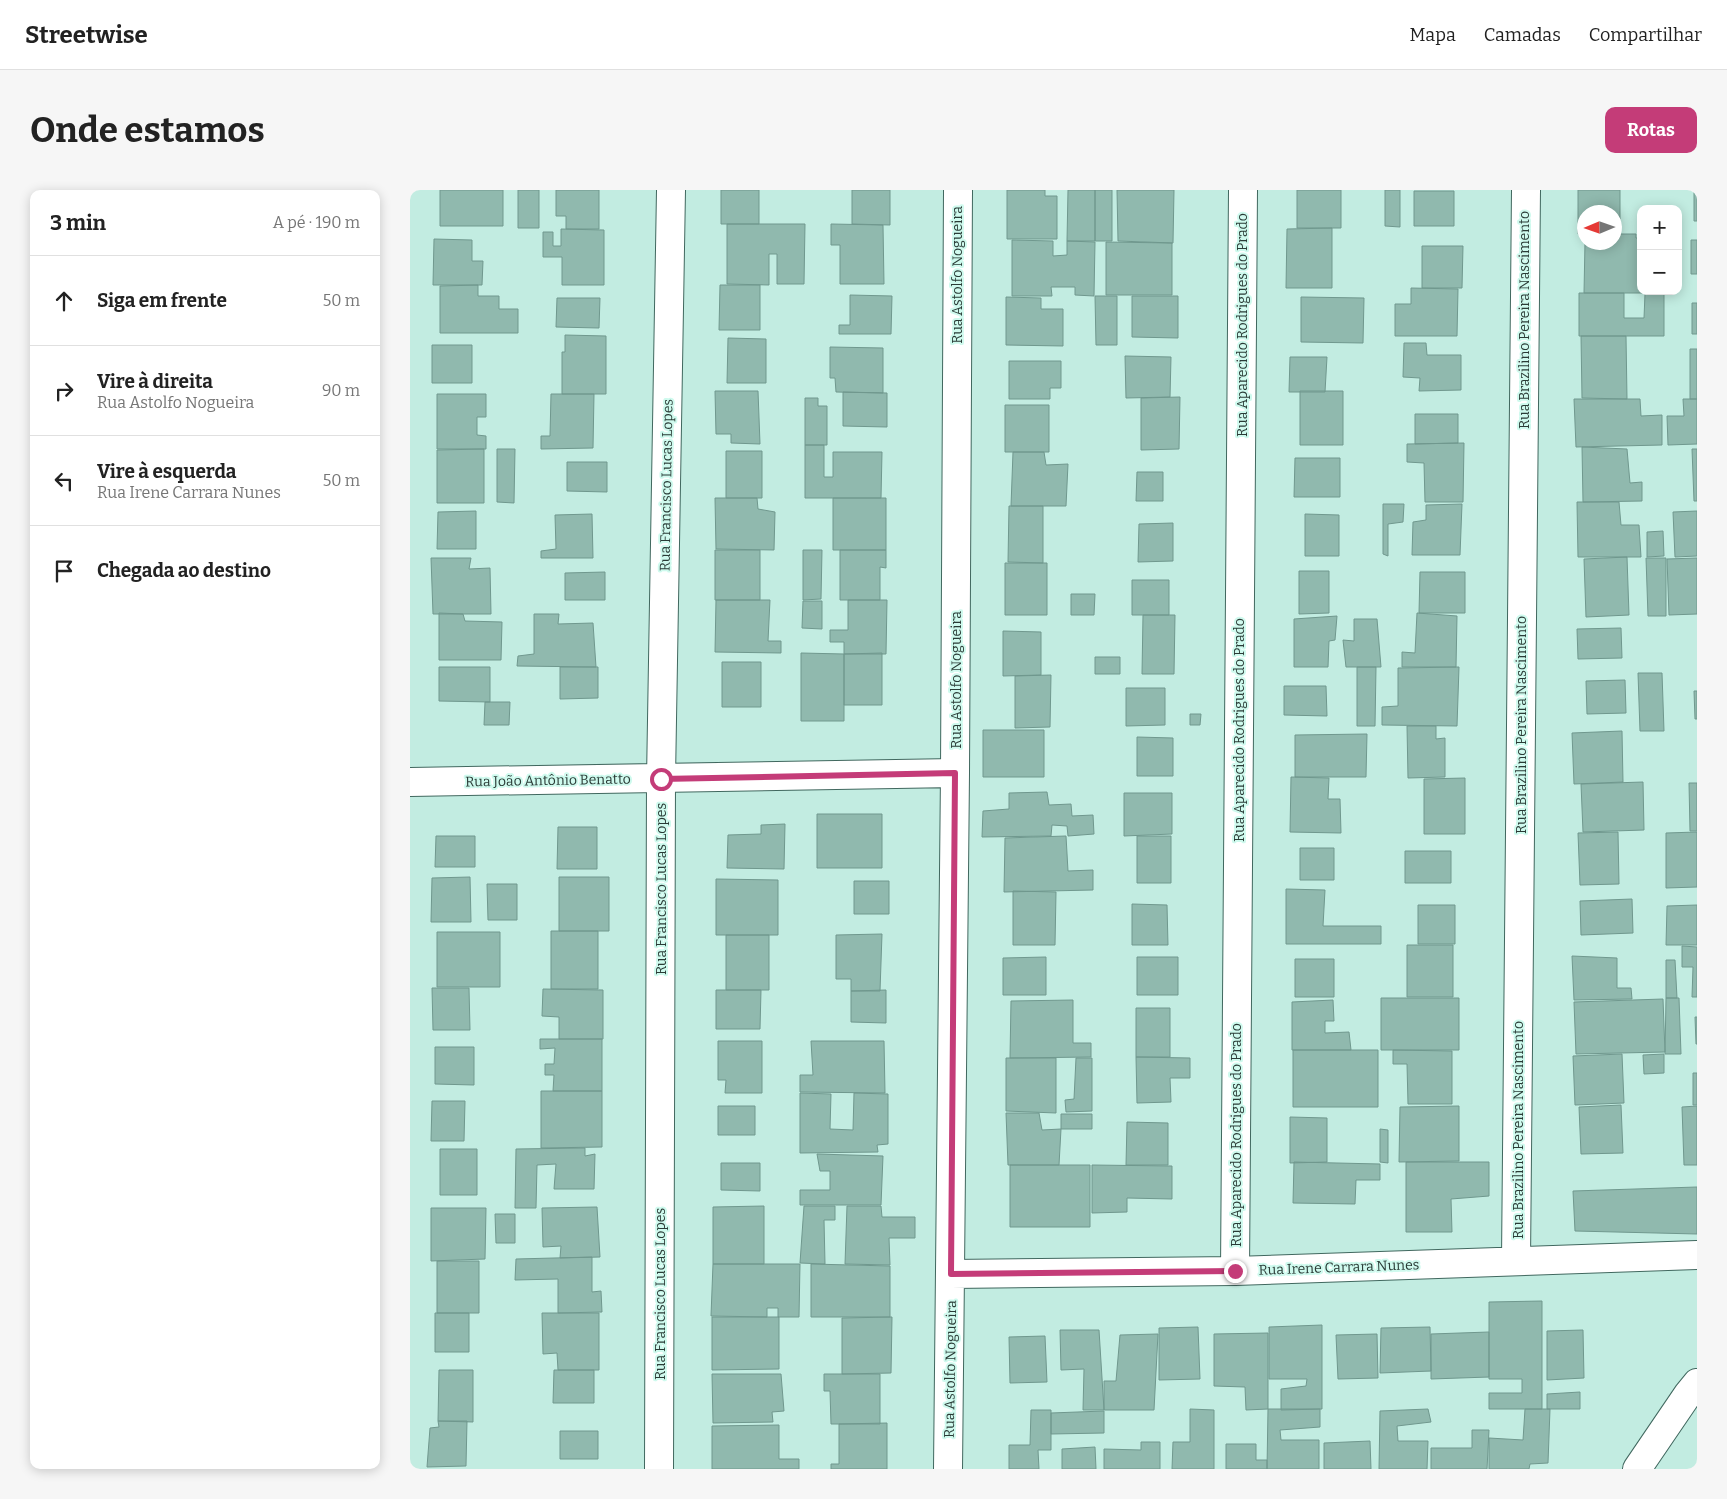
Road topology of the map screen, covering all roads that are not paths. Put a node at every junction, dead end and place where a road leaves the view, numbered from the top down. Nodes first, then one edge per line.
1 (672, 190) edge
2 (958, 190) edge
3 (1243, 190) edge
4 (1526, 190) edge
5 (955, 773) junction
6 (661, 779) junction
7 (410, 782) edge
8 (1697, 1255) edge
9 (1516, 1261) junction
10 (1235, 1271) junction
11 (951, 1274) junction
12 (1697, 1383) edge
13 (659, 1469) edge
14 (948, 1469) edge
15 (1637, 1469) edge

1 - 6 street, Rua Francisco Lucas Lopes
2 - 5 street, Rua Astolfo Nogueira
3 - 10 street, Rua Aparecido Rodrigues do Prado
4 - 9 street, Rua Brazilino Pereira Nascimento
5 - 6 street, Rua João Antônio Benatto
5 - 11 street, Rua Astolfo Nogueira
6 - 7 street, Rua João Antônio Benatto
6 - 13 street, Rua Francisco Lucas Lopes
8 - 9 street, Rua Irene Carrara Nunes
9 - 10 street, Rua Irene Carrara Nunes
10 - 11 street, Rua Irene Carrara Nunes
11 - 14 street, Rua Astolfo Nogueira
12 - 15 street

